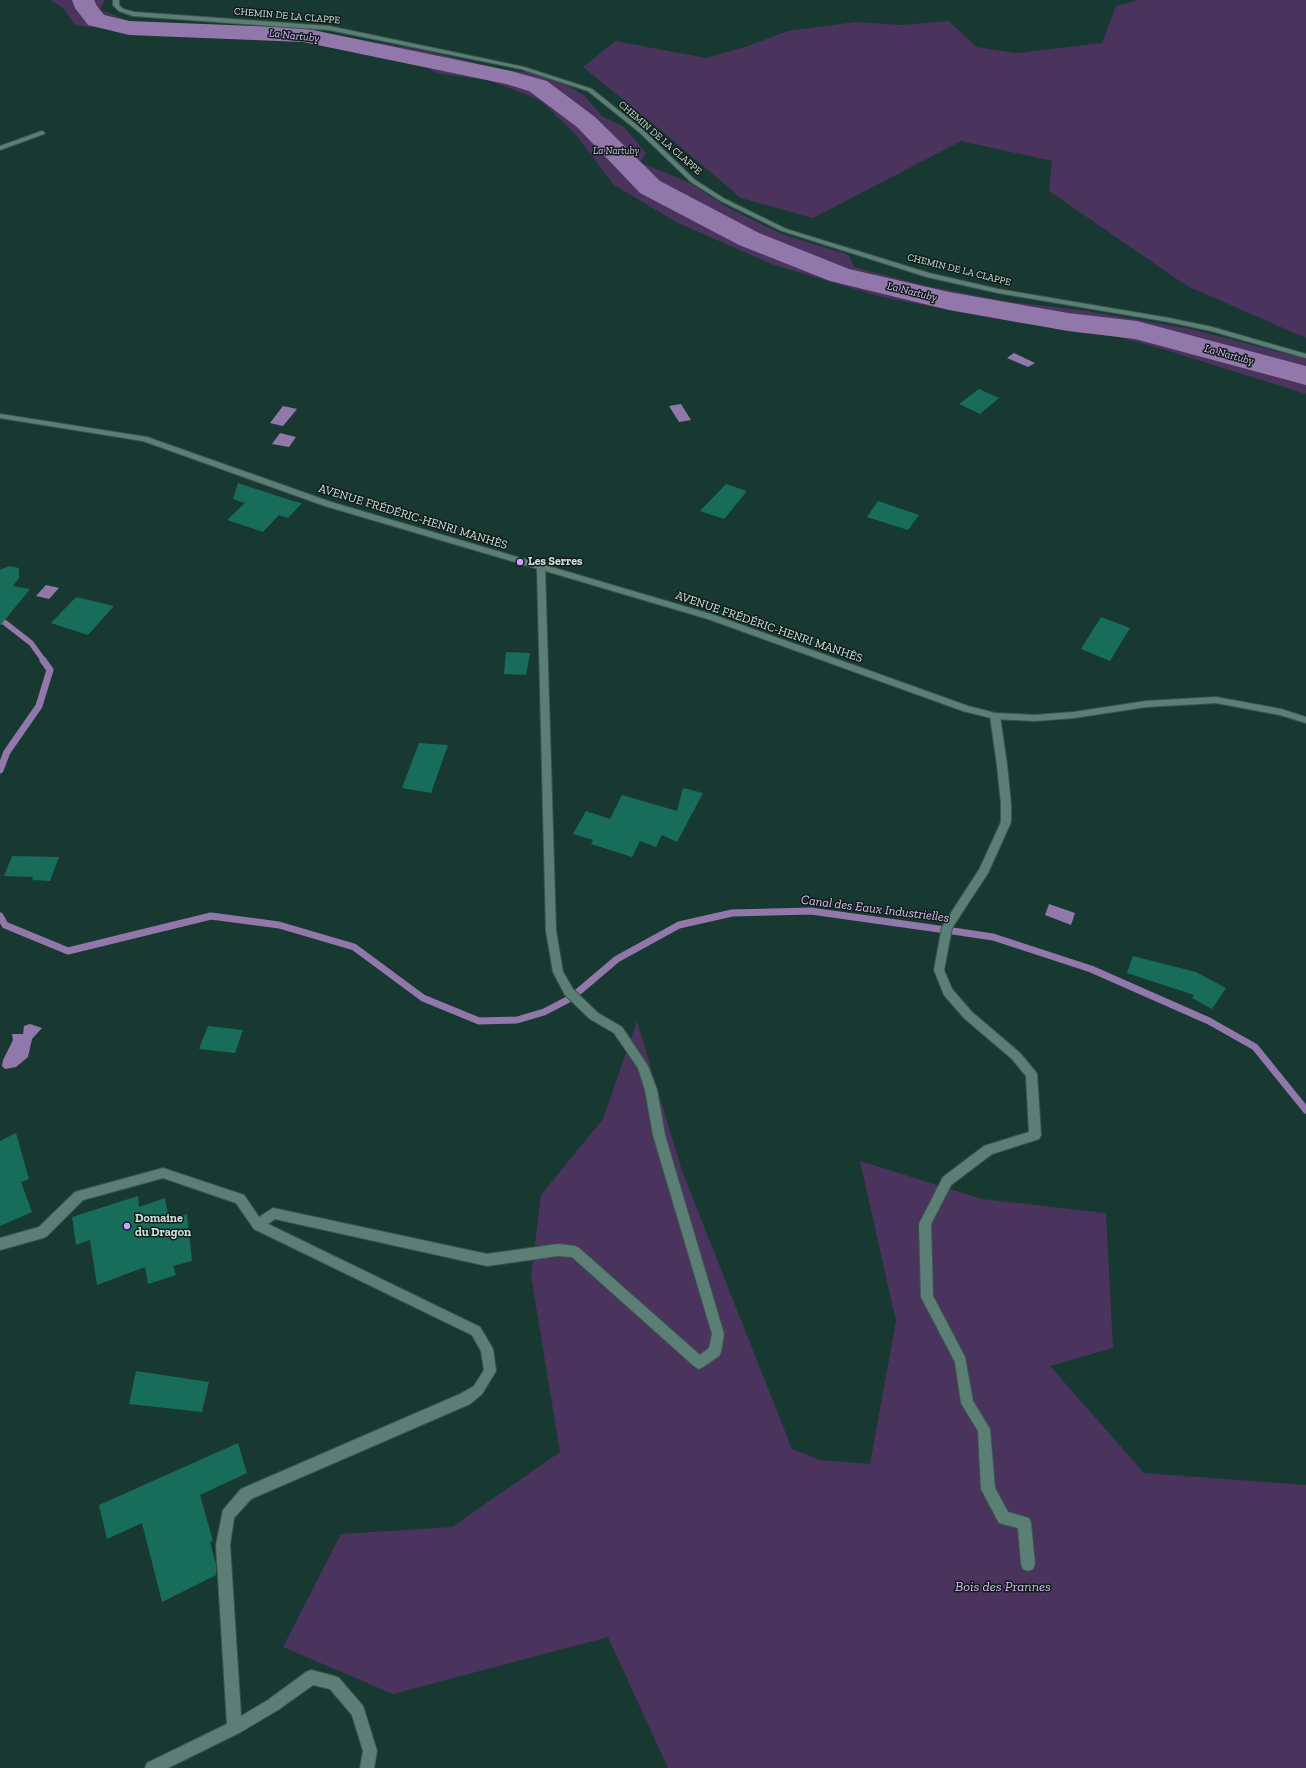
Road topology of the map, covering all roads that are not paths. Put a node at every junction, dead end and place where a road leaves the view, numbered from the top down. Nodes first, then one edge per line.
1 (116, 0) edge
2 (42, 133) dead end
3 (0, 148) edge
4 (1306, 356) edge
5 (0, 416) edge
6 (541, 568) junction
7 (995, 716) junction
8 (1306, 720) edge
9 (258, 1225) junction
10 (0, 1244) edge
11 (1028, 1564) dead end
12 (234, 1728) junction
13 (152, 1768) edge
14 (367, 1768) edge

1 - 4 street, CHEMIN DE LA CLAPPE
2 - 3 street
5 - 6 street, AVENUE FRÉDÉRIC-HENRI MANHÈS
6 - 7 street, AVENUE FRÉDÉRIC-HENRI MANHÈS
6 - 9 street
7 - 8 street, AVENUE FRÉDÉRIC-HENRI MANHÈS
7 - 11 street
9 - 10 street
9 - 12 street
12 - 13 street
12 - 14 street

